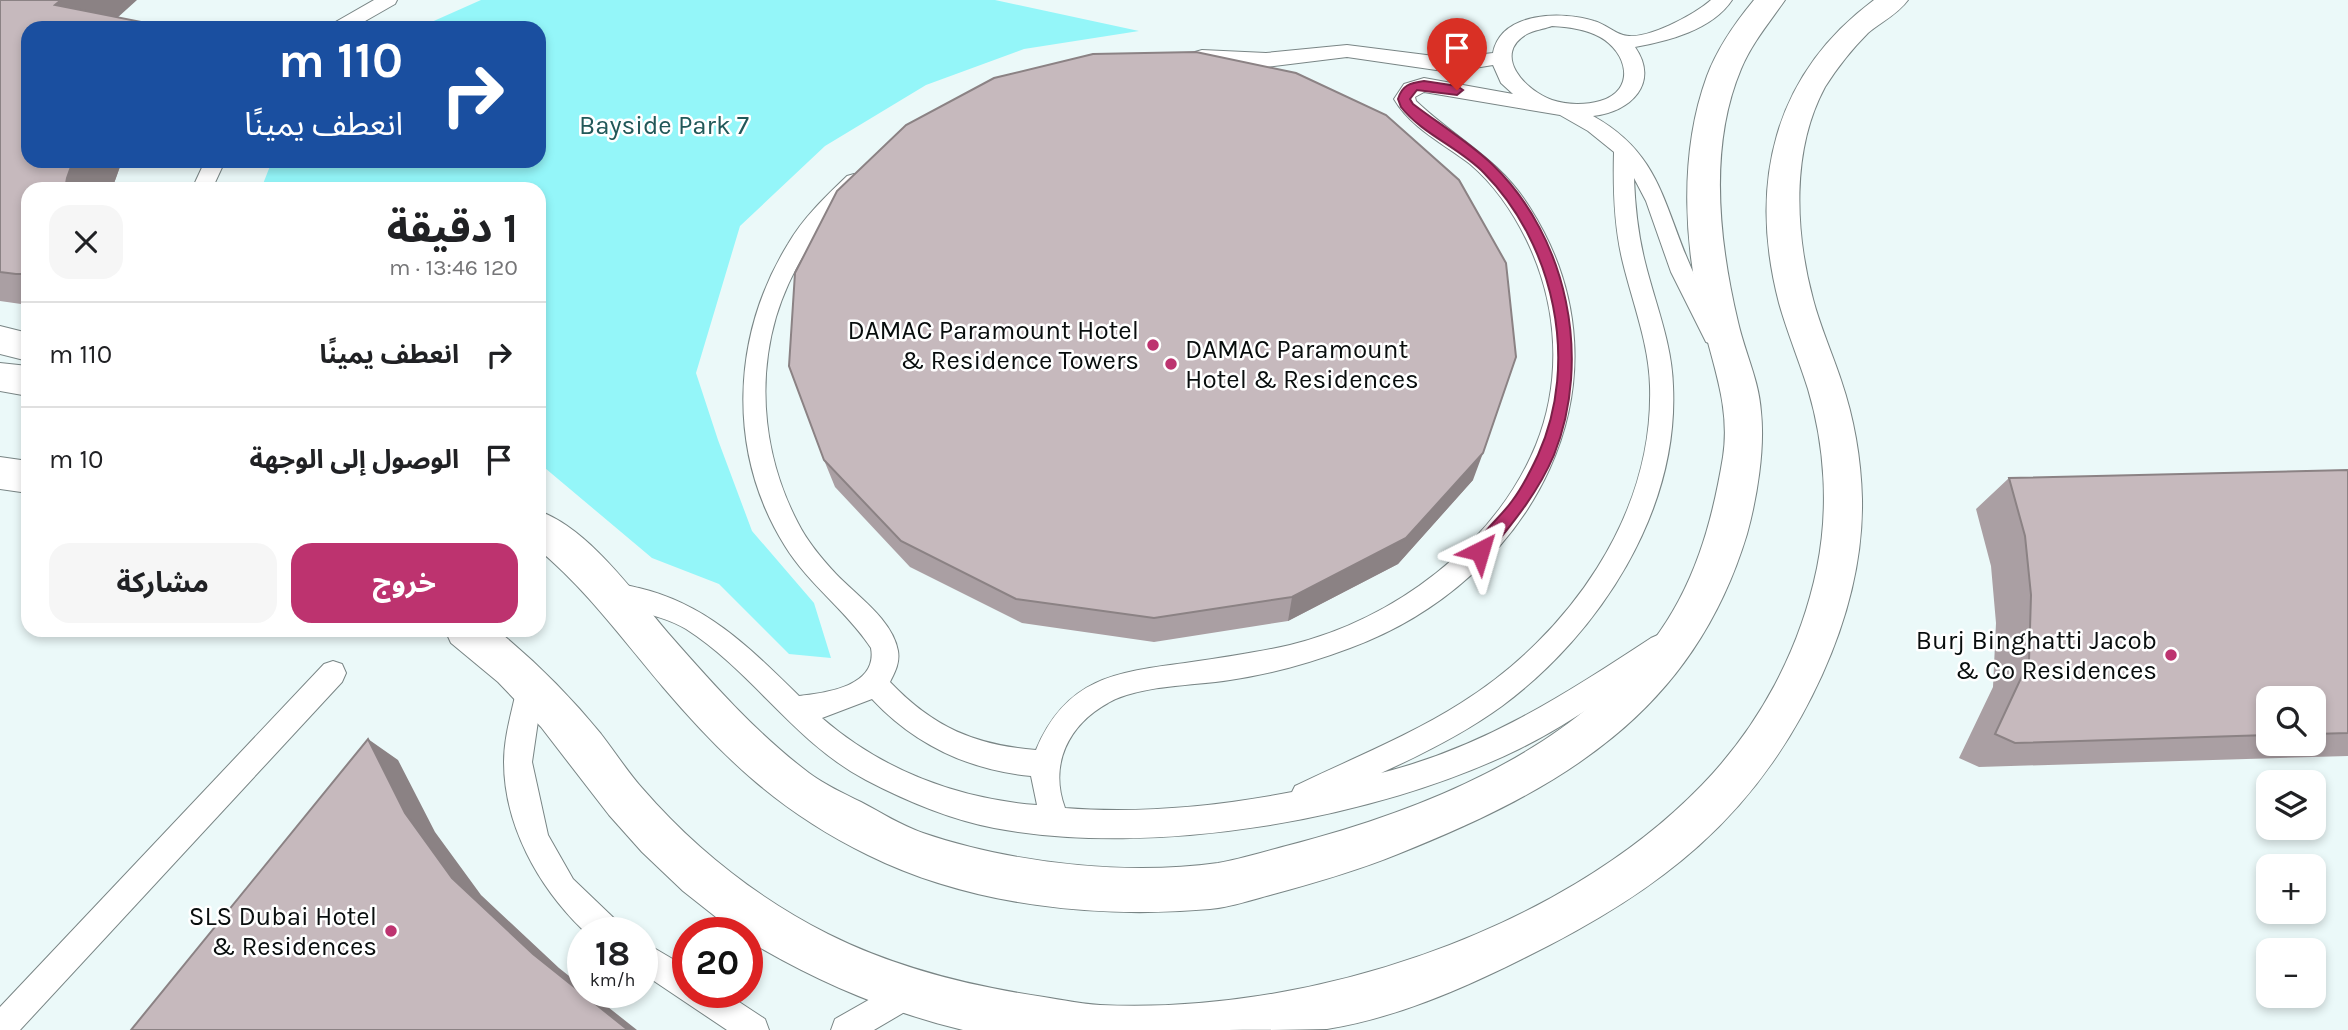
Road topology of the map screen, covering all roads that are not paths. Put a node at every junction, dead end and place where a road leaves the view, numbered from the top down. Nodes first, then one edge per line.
1 (388, 0) edge
2 (1723, 0) edge
3 (1770, 0) edge
4 (1893, 0) edge
5 (351, 21) edge
6 (1620, 42) junction
7 (1181, 57) edge
8 (1500, 58) junction
9 (1554, 108) junction
10 (1624, 152) junction
11 (869, 169) edge
12 (0, 340) edge
13 (21, 345) edge
14 (0, 377) edge
15 (21, 380) edge
16 (1740, 388) junction
17 (0, 473) edge
18 (21, 476) edge
19 (546, 533) edge
20 (611, 594) junction
21 (1687, 628) junction
22 (473, 637) edge
23 (333, 673) dead end
24 (874, 683) junction
25 (530, 687) junction
26 (793, 709) junction
27 (1044, 764) junction
28 (1280, 807) junction
29 (1056, 820) junction
30 (589, 917) edge
31 (909, 992) junction
32 (720, 1008) edge
33 (0, 1029) edge
34 (754, 1030) edge
35 (846, 1030) edge

1 - 5 lane
2 - 6 lane
3 - 16 main road
4 - 31 main road
6 - 8 lane
6 - 9 lane
7 - 8 lane
8 - 9 lane
9 - 10 lane
9 - 27 lane
10 - 16 lane
10 - 28 lane
11 - 24 lane
12 - 13 main road
14 - 15 main road
16 - 21 main road
17 - 18 main road
19 - 20 main road
20 - 21 main road
20 - 26 lane
21 - 28 lane
22 - 25 main road
23 - 33 lane
24 - 26 lane
24 - 27 lane
25 - 30 lane
25 - 31 main road
26 - 29 lane
27 - 29 lane
28 - 29 lane
31 - 35 lane
32 - 34 lane

